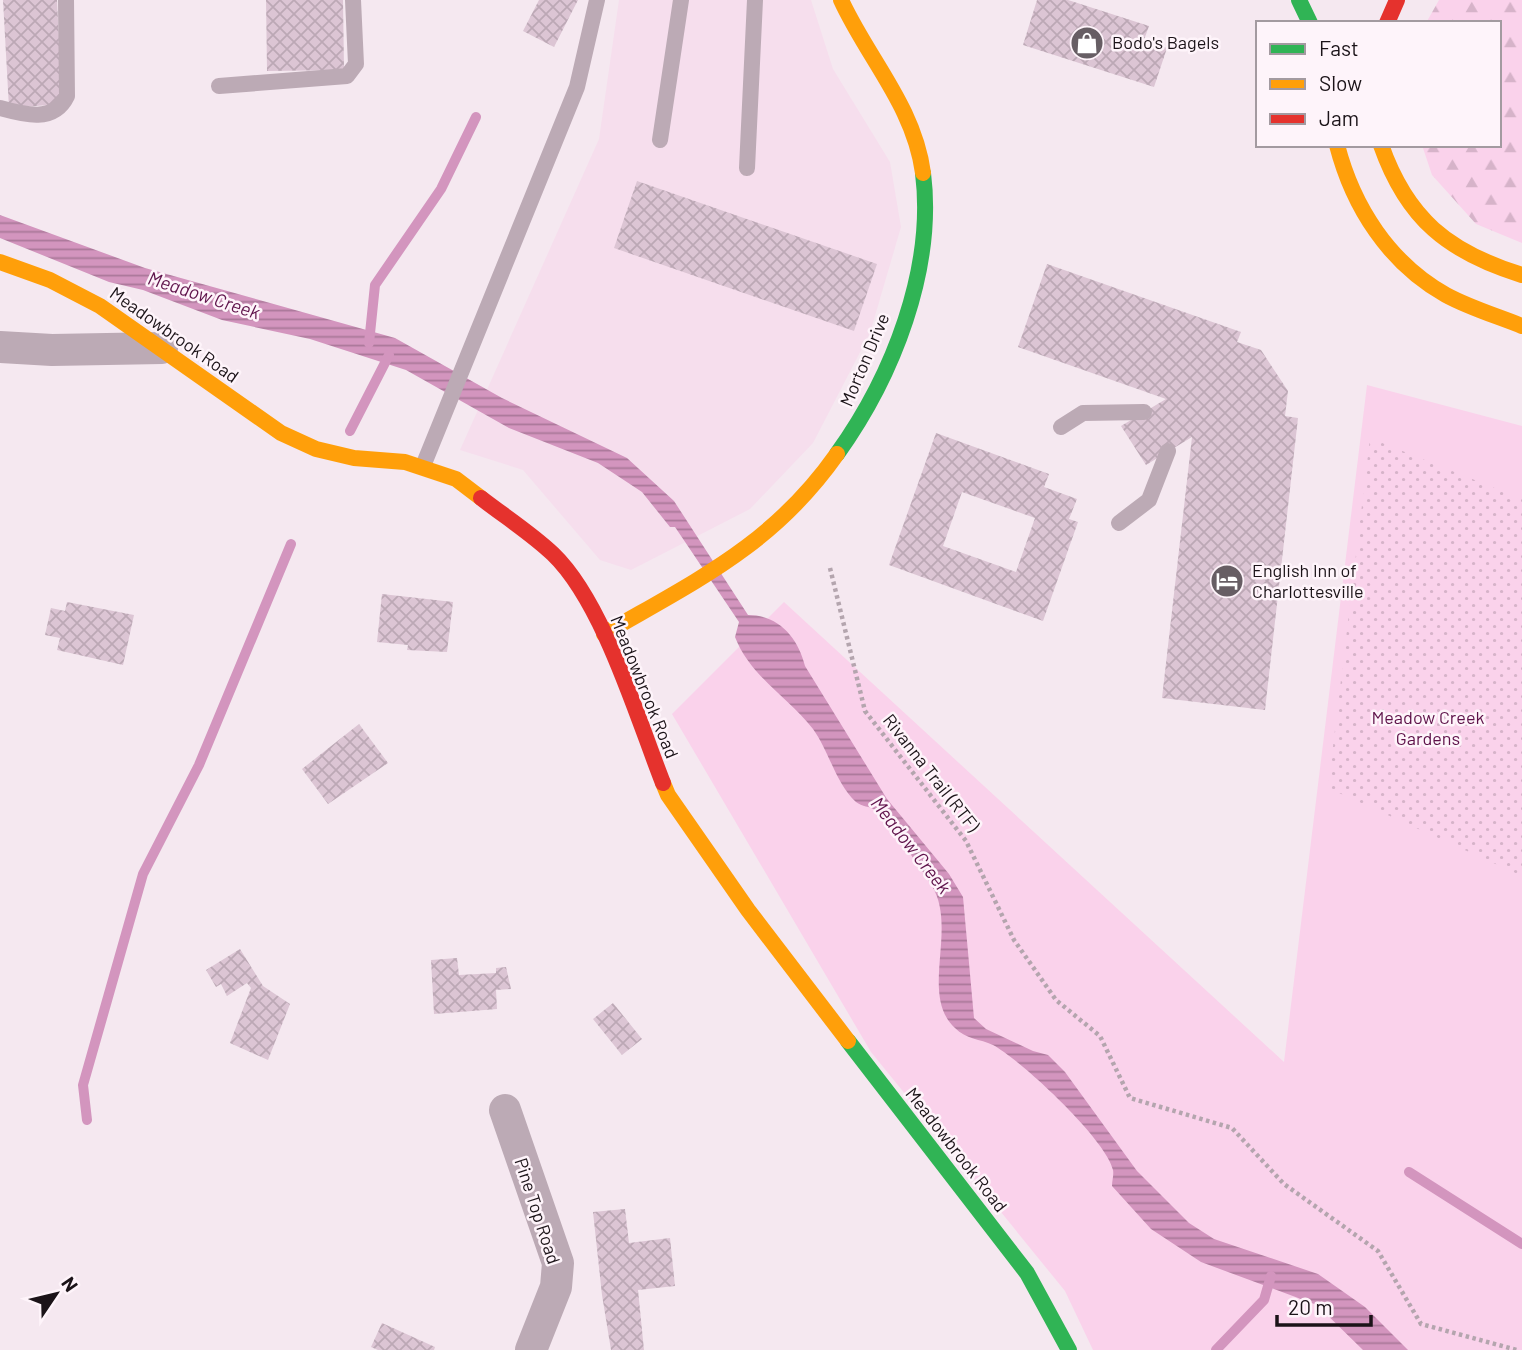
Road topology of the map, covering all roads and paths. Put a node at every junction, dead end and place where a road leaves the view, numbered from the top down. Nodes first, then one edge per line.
1 (66, 0) edge
2 (353, 0) edge
3 (597, 0) edge
4 (681, 0) edge
5 (755, 0) edge
6 (841, 0) edge
7 (1300, 0) edge
8 (1398, 0) edge
9 (1309, 21) edge
10 (1388, 21) edge
11 (219, 86) dead end
12 (0, 108) edge
13 (660, 140) dead end
14 (1337, 147) edge
15 (1382, 147) edge
16 (747, 168) dead end
17 (0, 261) edge
18 (1522, 275) edge
19 (1522, 326) edge
20 (0, 347) edge
21 (162, 348) junction
22 (1144, 412) dead end
23 (1061, 427) dead end
24 (1168, 451) dead end
25 (423, 466) junction
26 (1119, 523) dead end
27 (831, 568) dead end
28 (604, 634) junction
29 (505, 1110) dead end
30 (531, 1350) edge
31 (1069, 1350) edge
32 (1517, 1350) edge

1 - 12 lane
2 - 11 lane
3 - 25 lane
4 - 13 lane
5 - 16 lane
6 - 28 main road, Morton Drive
7 - 9 main road
8 - 10 main road
14 - 19 main road
15 - 18 main road
17 - 21 main road, Meadowbrook Road
20 - 21 street
21 - 25 main road, Meadowbrook Road
22 - 23 lane
24 - 26 lane
25 - 28 main road, Meadowbrook Road
27 - 32 path, Rivanna Trail (RTF)
28 - 31 main road, Meadowbrook Road
29 - 30 street, Pine Top Road

